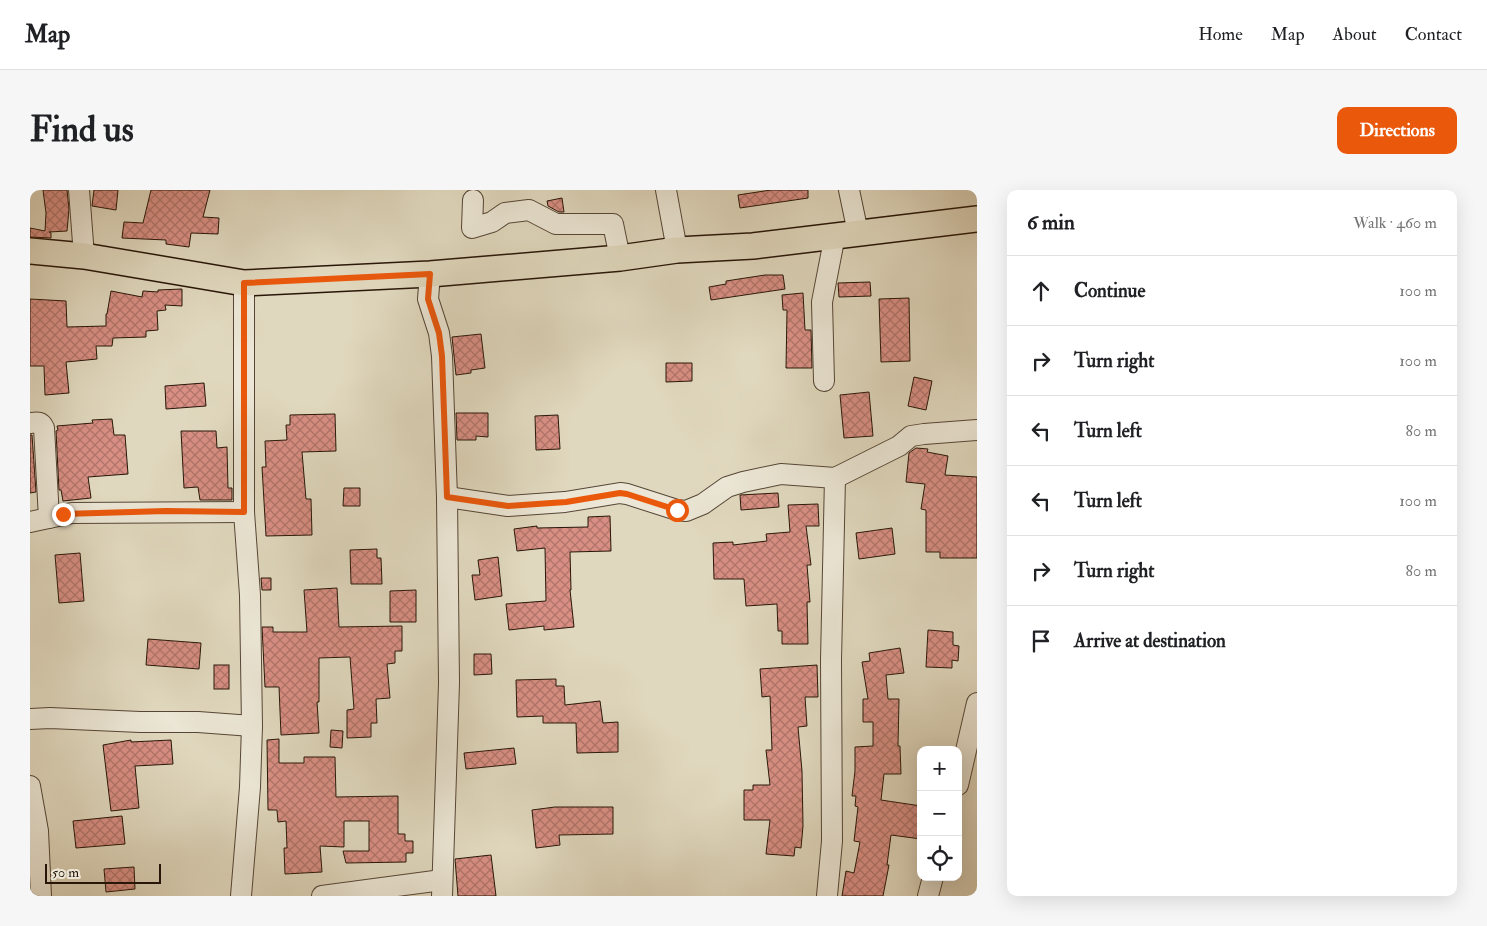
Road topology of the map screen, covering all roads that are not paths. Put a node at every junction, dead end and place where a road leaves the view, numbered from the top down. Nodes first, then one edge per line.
1 (79, 190) edge
2 (666, 190) edge
3 (849, 190) edge
4 (472, 200) dead end
5 (977, 219) edge
6 (847, 234) junction
7 (677, 250) junction
8 (30, 251) edge
9 (84, 256) junction
10 (620, 258) junction
11 (430, 274) junction
12 (244, 283) junction
13 (824, 381) dead end
14 (30, 423) edge
15 (977, 430) edge
16 (835, 478) junction
17 (447, 497) junction
18 (244, 512) junction
19 (39, 520) edge
20 (977, 703) edge
21 (32, 721) edge
22 (252, 726) junction
23 (962, 768) edge
24 (30, 786) edge
25 (932, 881) edge
26 (442, 888) edge
27 (41, 896) edge
28 (241, 896) edge
29 (322, 896) edge
30 (827, 896) edge
31 (928, 896) edge

1 - 9 street
2 - 7 street
3 - 6 street
4 - 10 street
5 - 6 main road
6 - 7 main road
6 - 13 street
7 - 10 main road
8 - 9 main road
9 - 12 main road
10 - 11 main road
11 - 12 main road
11 - 17 street
12 - 18 street
14 - 19 street
15 - 16 street
16 - 17 street
16 - 30 street
17 - 26 street
18 - 19 street
18 - 22 street
20 - 23 street
21 - 22 street
22 - 28 street
24 - 27 street
25 - 31 street
26 - 29 street

